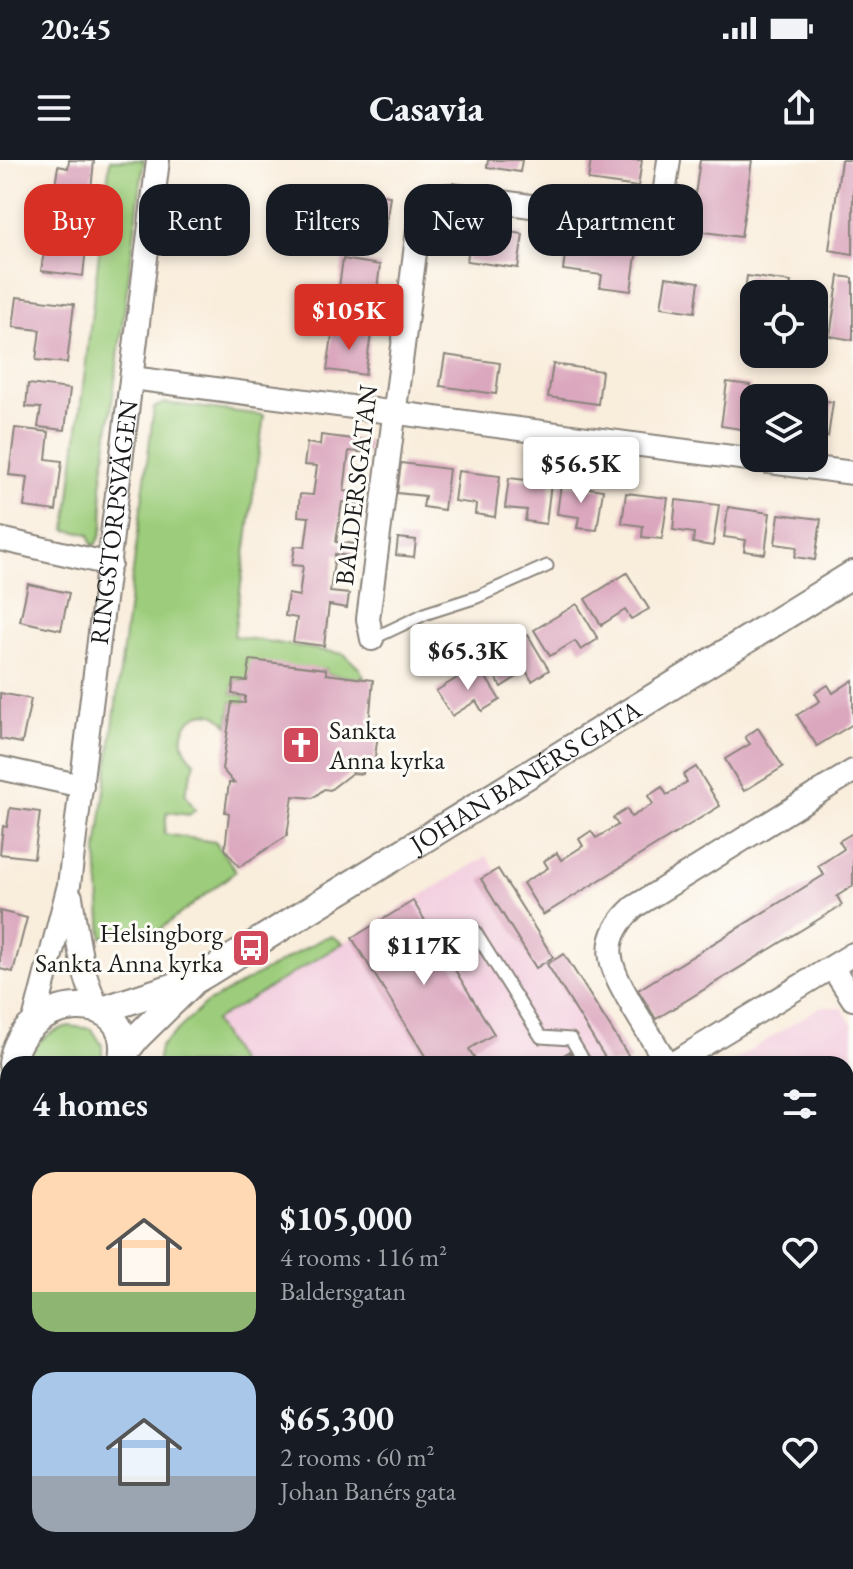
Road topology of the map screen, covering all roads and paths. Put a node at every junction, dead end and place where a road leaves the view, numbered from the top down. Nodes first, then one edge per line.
1 (158, 160) edge
2 (669, 160) edge
3 (132, 378) junction
4 (393, 412) junction
5 (853, 473) edge
6 (0, 539) edge
7 (110, 564) junction
8 (547, 566) dead end
9 (853, 574) edge
10 (372, 639) joint
11 (0, 768) edge
12 (853, 771) edge
13 (82, 786) junction
14 (69, 885) junction
15 (472, 927) dead end
16 (853, 954) edge
17 (832, 967) junction
18 (197, 979) junction
19 (853, 999) edge
20 (100, 1009) junction
21 (30, 1026) junction
22 (0, 1046) edge
23 (13, 1056) edge
24 (122, 1056) edge
25 (125, 1056) edge
26 (581, 1056) edge
27 (665, 1056) edge
28 (683, 1056) edge

1 - 3 street, RINGSTORPSVÄGEN
2 - 4 street, BALDERSGATAN
3 - 4 street
3 - 7 street, RINGSTORPSVÄGEN
4 - 5 street
4 - 10 street, BALDERSGATAN
6 - 7 street
7 - 13 street, RINGSTORPSVÄGEN
8 - 10 lane
9 - 18 street, JOHAN BANÉRS GATA
11 - 13 street
12 - 27 street
13 - 14 street, RINGSTORPSVÄGEN
14 - 20 street, RINGSTORPSVÄGEN
14 - 21 street, RINGSTORPSVÄGEN
15 - 26 lane
16 - 17 street
17 - 19 street
17 - 28 street
18 - 20 street, JOHAN BANÉRS GATA
18 - 25 street, JOHAN BANÉRS GATA
20 - 21 street, JOHAN BANÉRS GATA
20 - 24 street
21 - 22 street
21 - 23 street

